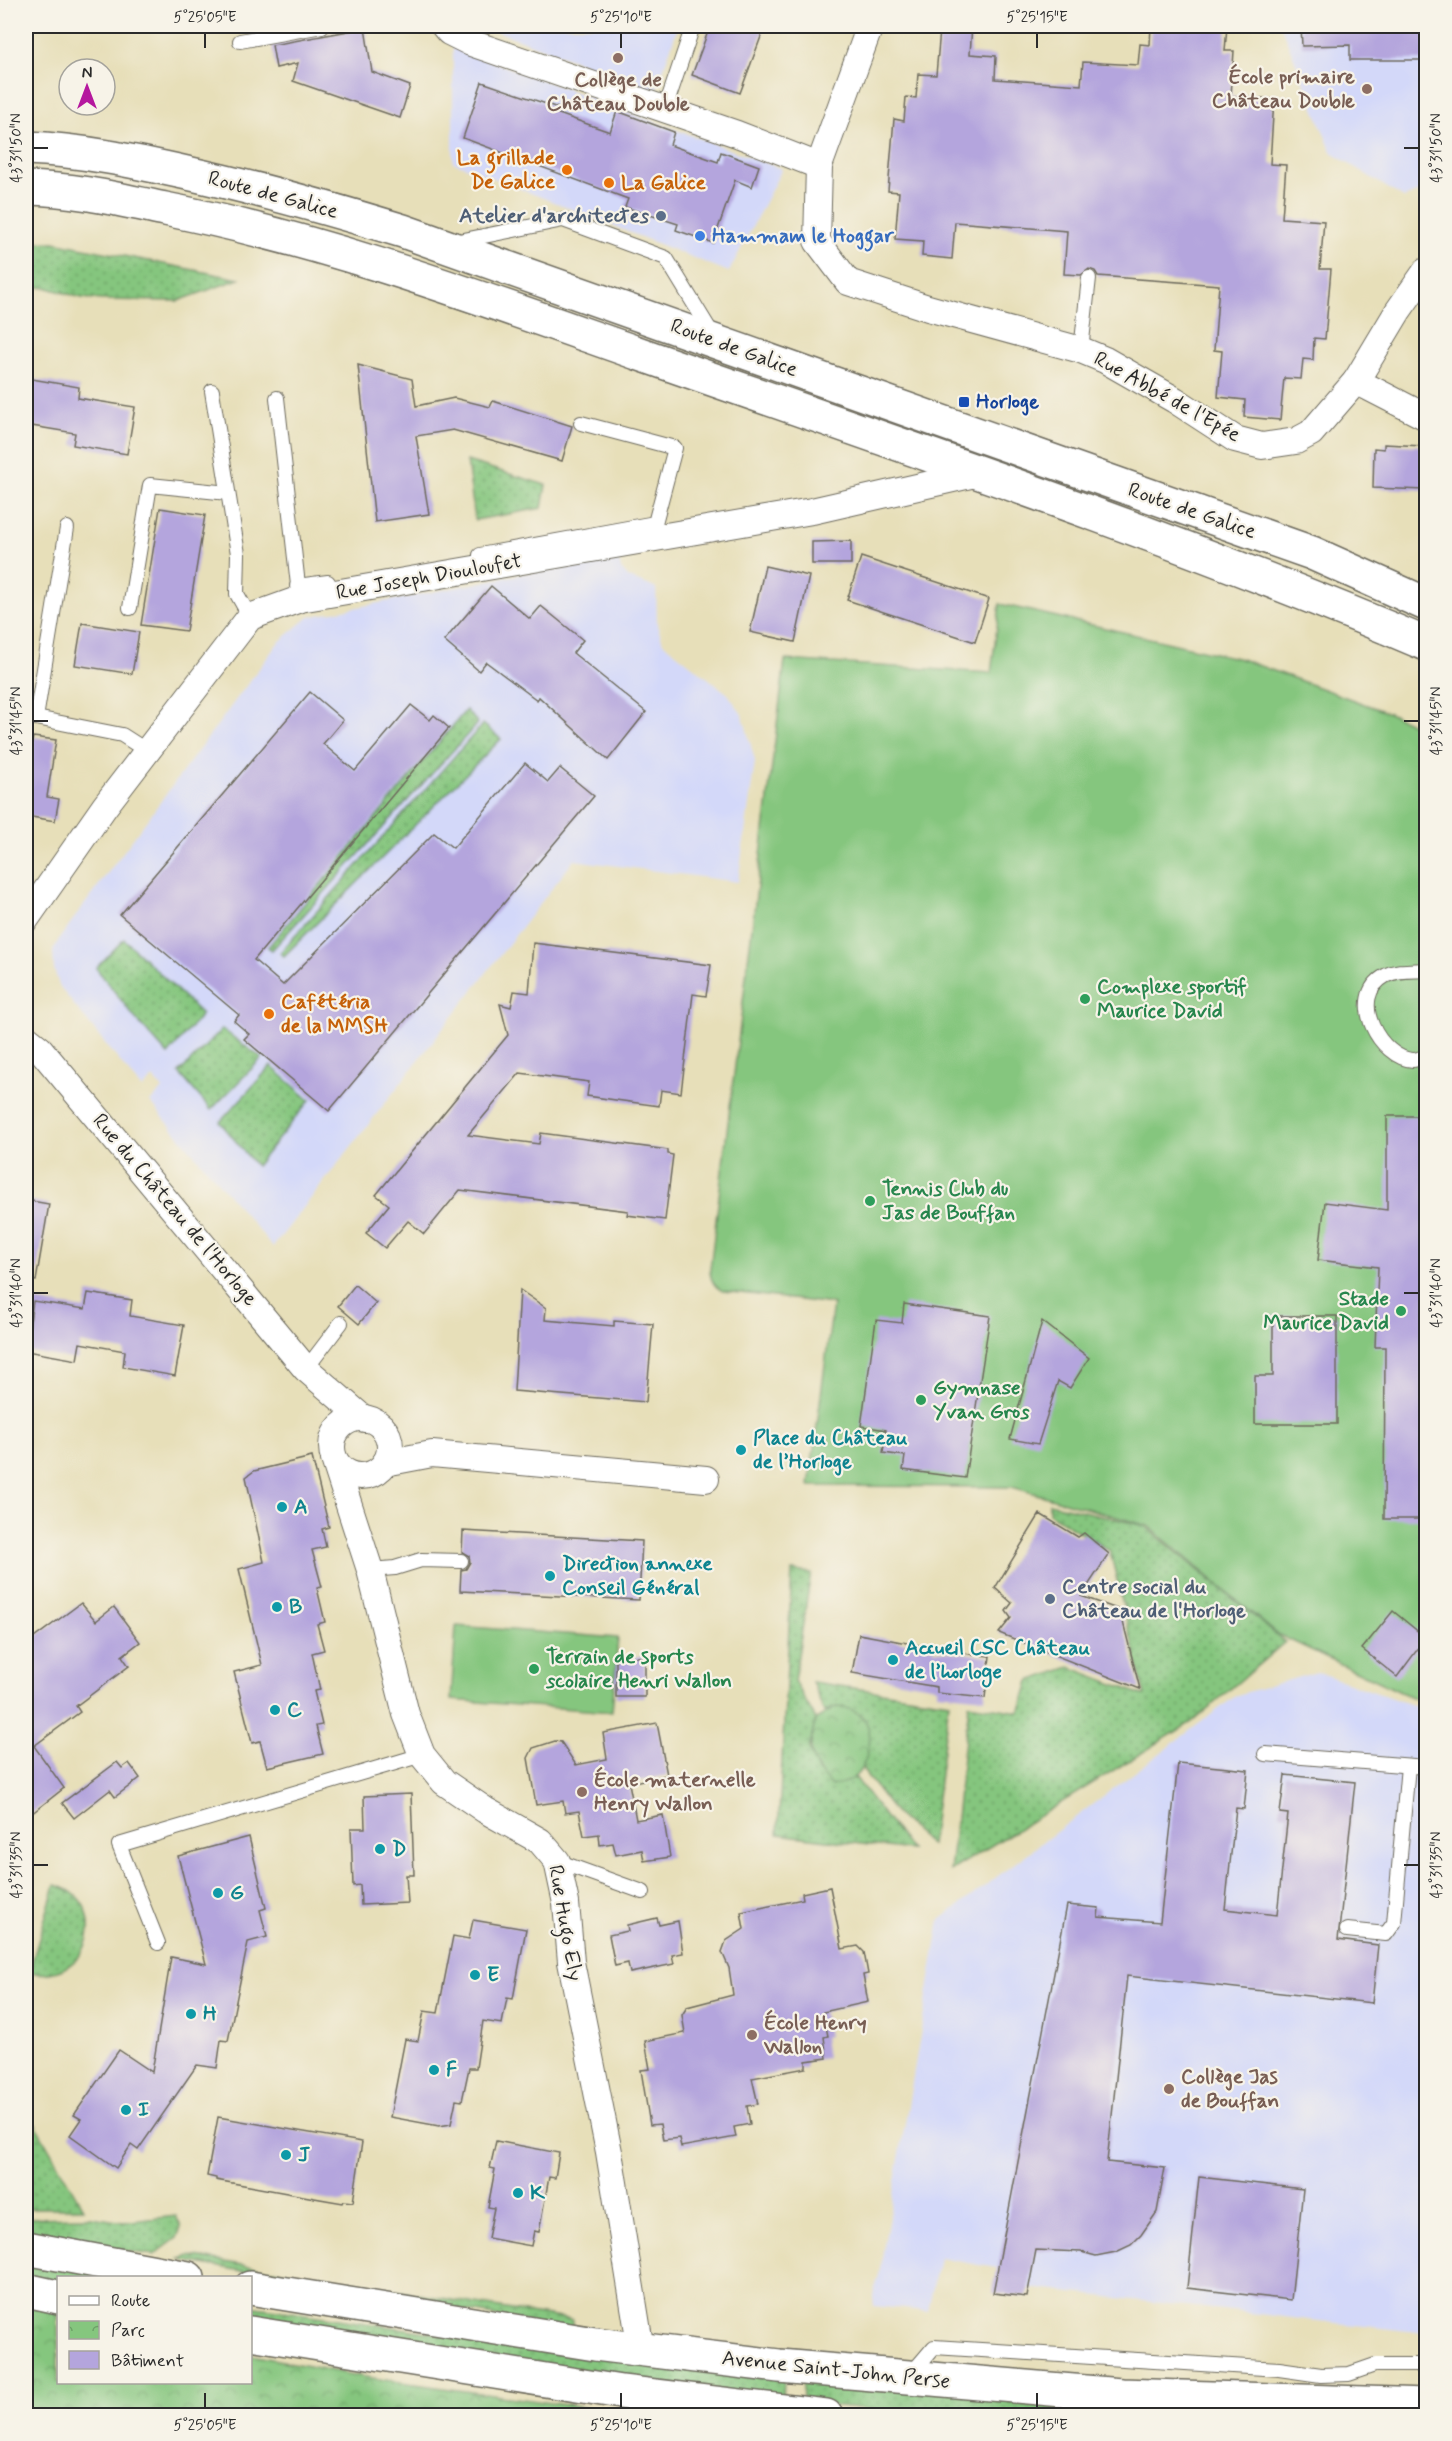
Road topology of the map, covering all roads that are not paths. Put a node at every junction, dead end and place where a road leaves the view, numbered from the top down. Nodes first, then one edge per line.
1 (322, 26) edge
2 (444, 26) edge
3 (693, 26) edge
4 (870, 26) edge
5 (240, 41) dead end
6 (665, 109) junction
7 (26, 148) edge
8 (819, 166) junction
9 (26, 188) edge
10 (440, 245) junction
11 (1426, 271) edge
12 (1089, 278) dead end
13 (717, 342) junction
14 (1081, 350) junction
15 (1356, 381) junction
16 (212, 391) dead end
17 (277, 398) dead end
18 (1426, 417) edge
19 (581, 423) dead end
20 (979, 473) junction
21 (228, 493) junction
22 (67, 528) dead end
23 (298, 592) junction
24 (1426, 604) edge
25 (130, 608) dead end
26 (250, 617) junction
27 (1426, 644) edge
28 (31, 717) edge
29 (147, 751) junction
30 (26, 919) edge
31 (1426, 970) edge
32 (26, 1038) edge
33 (1426, 1056) edge
34 (341, 1323) dead end
35 (314, 1377) junction
36 (364, 1419) junction
37 (386, 1433) junction
38 (333, 1451) junction
39 (432, 1454) junction
40 (379, 1469) junction
41 (706, 1479) dead end
42 (358, 1529) junction
43 (461, 1561) dead end
44 (370, 1570) junction
45 (1265, 1754) dead end
46 (422, 1755) junction
47 (1408, 1766) junction
48 (1426, 1767) edge
49 (557, 1862) junction
50 (643, 1892) dead end
51 (1347, 1930) dead end
52 (158, 1943) dead end
53 (26, 2248) edge
54 (182, 2276) edge
55 (252, 2288) edge
56 (26, 2290) edge
57 (57, 2297) edge
58 (252, 2332) edge
59 (641, 2350) junction
60 (1426, 2365) edge
61 (1321, 2389) junction
62 (1426, 2405) edge
63 (826, 2415) edge

1 - 5 lane
2 - 6 street
3 - 6 lane
4 - 8 street, Rue Abbé de l'Epée
6 - 8 street
7 - 10 main road, Route de Galice
8 - 14 street, Rue Abbé de l'Epée
9 - 20 main road, Route de Galice
10 - 13 main road, Route de Galice
10 - 13 lane
11 - 15 street, Rue Abbé de l'Epée
12 - 14 lane
13 - 24 main road, Route de Galice
14 - 15 street, Rue Abbé de l'Epée
15 - 18 street
16 - 21 lane
17 - 23 lane
19 - 23 lane
20 - 23 street, Rue Joseph Diouloufet
20 - 27 main road, Route de Galice
21 - 25 lane
21 - 26 lane
22 - 28 lane
23 - 26 street, Rue Joseph Diouloufet
26 - 29 street
28 - 29 lane
29 - 30 street
31 - 33 lane
32 - 35 street, Rue du Château de l'Horloge
34 - 35 lane
35 - 36 street, Rue du Château de l'Horloge
35 - 38 street, Rue du Château de l'Horloge
36 - 37 street
36 - 38 street
37 - 39 street
37 - 40 street
38 - 40 street
38 - 42 street, Rue Hugo Ely
39 - 40 street
39 - 41 street
40 - 42 street
42 - 44 street, Rue Hugo Ely
43 - 44 lane
44 - 46 street, Rue Hugo Ely
45 - 47 lane
46 - 49 street, Rue Hugo Ely
46 - 52 lane
47 - 48 lane
47 - 51 lane
49 - 50 lane
49 - 59 street, Rue Hugo Ely
53 - 54 main road
55 - 59 main road, Avenue Saint-John Perse
56 - 57 main road
58 - 63 main road
59 - 61 main road, Avenue Saint-John Perse
60 - 61 lane
61 - 62 main road, Avenue Saint-John Perse

